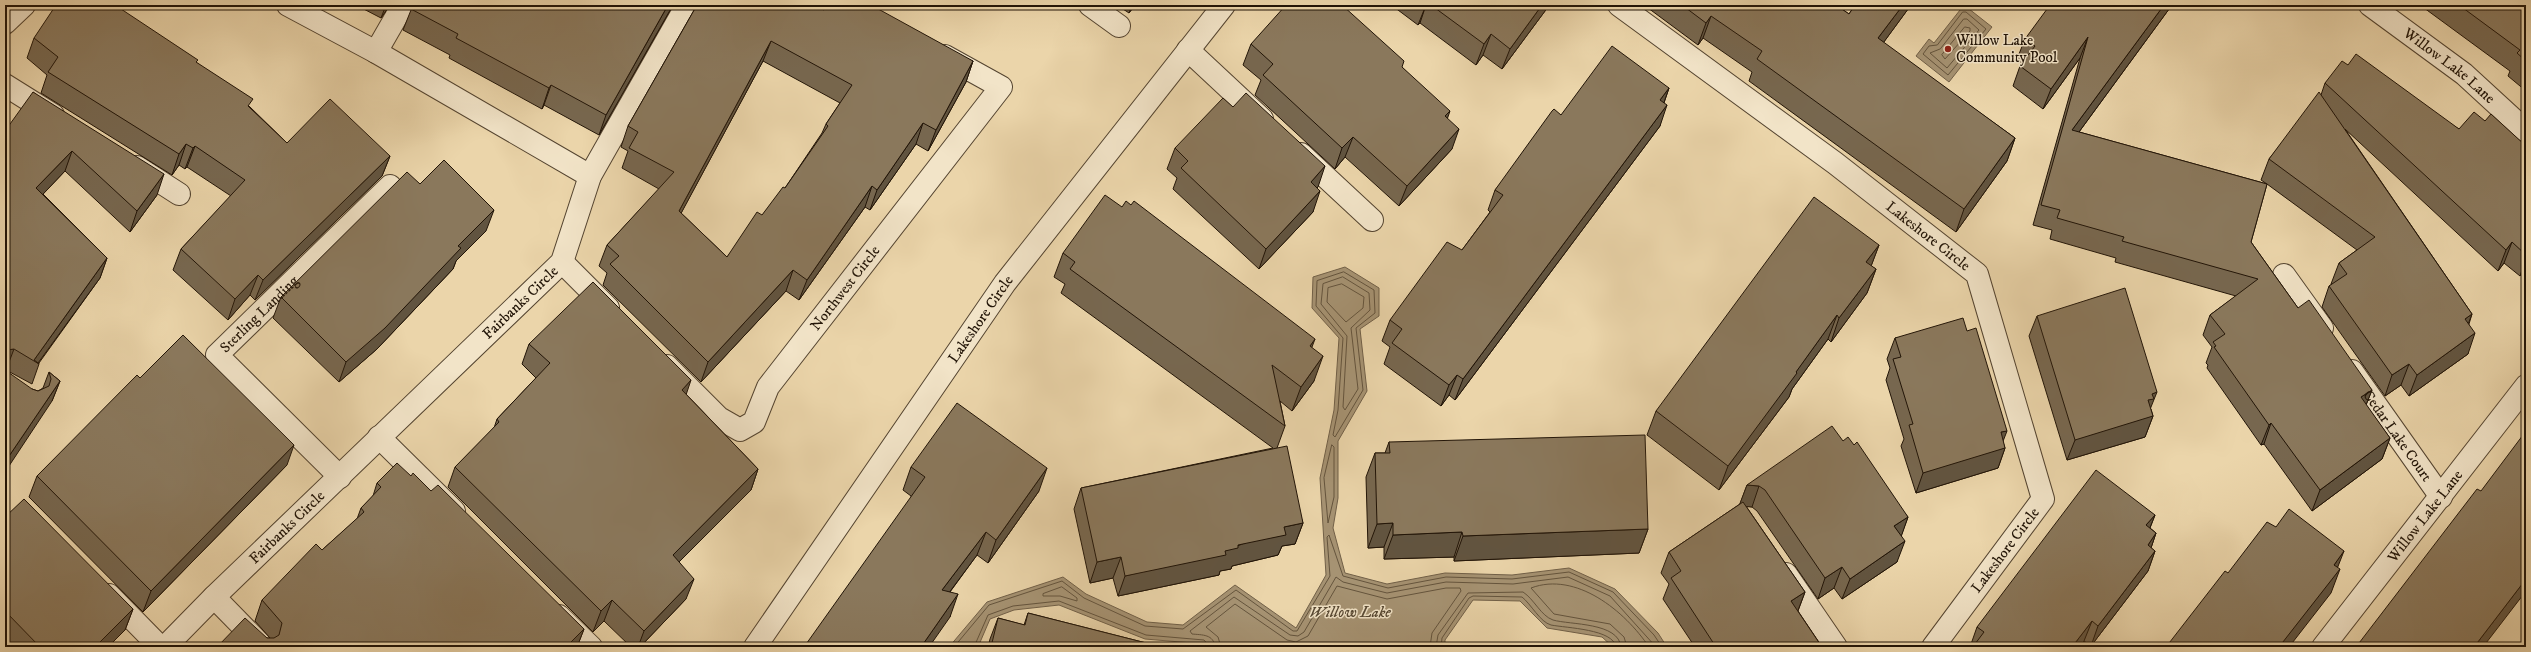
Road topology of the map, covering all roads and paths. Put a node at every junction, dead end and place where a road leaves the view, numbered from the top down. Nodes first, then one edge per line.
1 (24, 5) edge
2 (288, 5) edge
3 (403, 5) edge
4 (687, 5) edge
5 (1090, 5) edge
6 (1224, 5) edge
7 (1619, 5) edge
8 (2370, 5) edge
9 (5, 23) edge
10 (1119, 26) dead end
11 (926, 46) edge
12 (1188, 50) junction
13 (376, 52) junction
14 (5, 85) edge
15 (72, 127) edge
16 (2526, 131) edge
17 (119, 156) edge
18 (590, 176) junction
19 (390, 186) dead end
20 (179, 194) dead end
21 (1372, 220) dead end
22 (562, 262) junction
23 (2284, 275) dead end
24 (624, 324) edge
25 (652, 352) edge
26 (2526, 386) edge
27 (379, 437) junction
28 (340, 477) junction
29 (2441, 498) junction
30 (468, 526) edge
31 (1774, 556) edge
32 (93, 579) edge
33 (214, 597) junction
34 (546, 603) edge
35 (160, 647) edge
36 (165, 647) edge
37 (263, 647) edge
38 (591, 647) edge
39 (755, 647) edge
40 (1836, 647) edge
41 (1933, 647) edge
42 (2323, 647) edge

1 - 9 street
2 - 13 street
3 - 13 street
4 - 18 street
5 - 10 street
6 - 12 street, Lakeshore Circle
7 - 41 street, Lakeshore Circle
8 - 16 street, Willow Lake Lane
11 - 25 street, Northwest Circle
12 - 21 street
12 - 39 street, Lakeshore Circle
13 - 18 street
14 - 15 street
17 - 20 street
18 - 22 street, Fairbanks Circle
19 - 28 street, Sterling Landing
22 - 24 street
22 - 27 street, Fairbanks Circle
23 - 29 street, Cedar Lake Court
26 - 29 street, Willow Lake Lane
27 - 28 street, Fairbanks Circle
27 - 30 street
28 - 33 street, Fairbanks Circle
29 - 42 street, Willow Lake Lane
31 - 40 street
32 - 35 street
33 - 36 street, Fairbanks Circle
33 - 37 street
34 - 38 street

